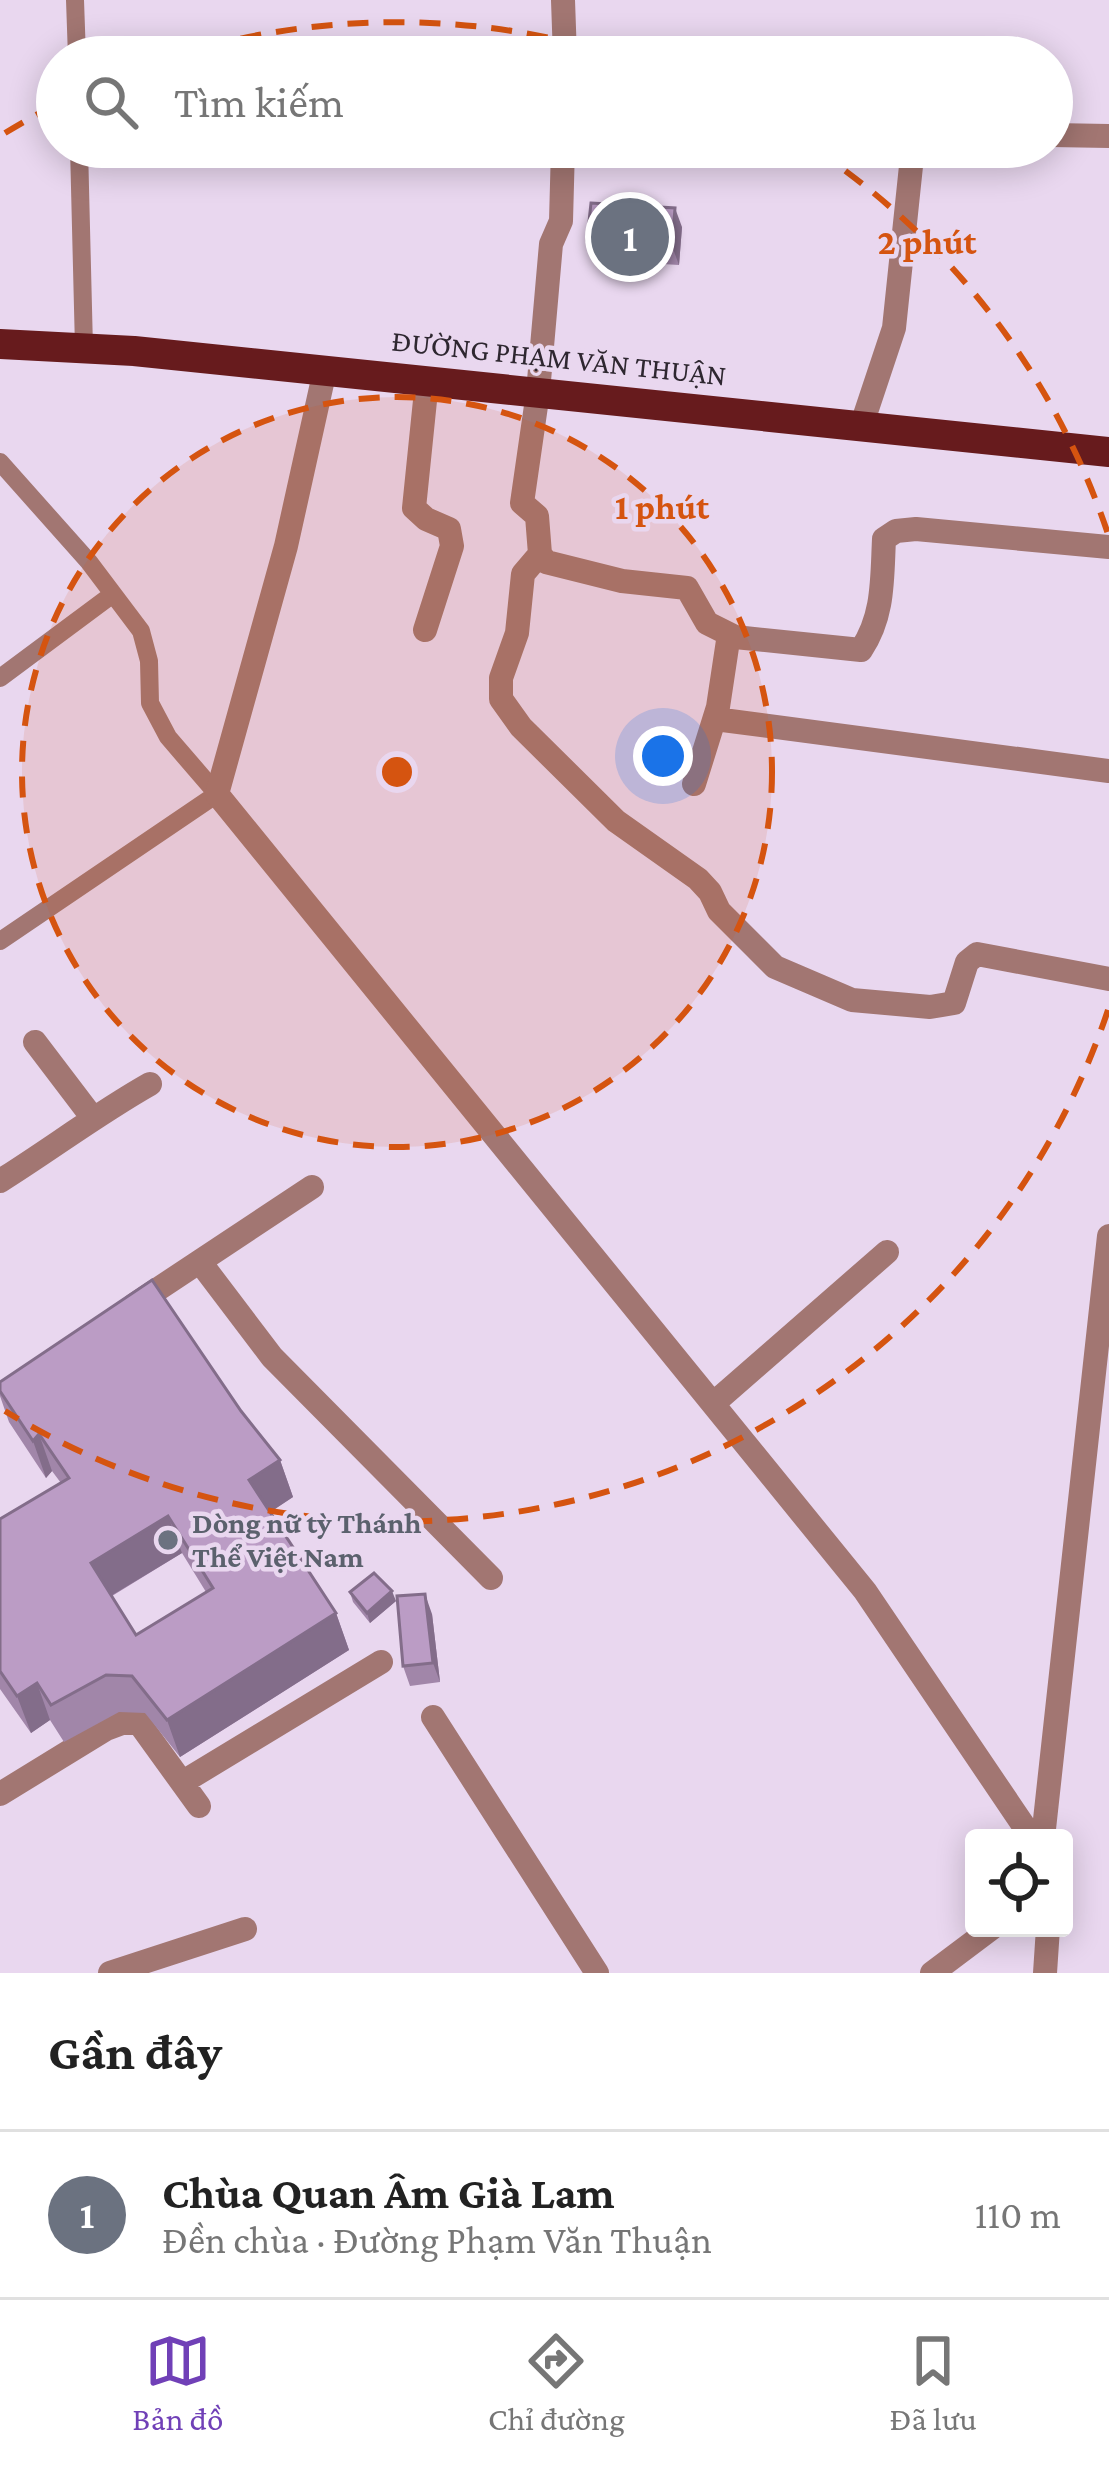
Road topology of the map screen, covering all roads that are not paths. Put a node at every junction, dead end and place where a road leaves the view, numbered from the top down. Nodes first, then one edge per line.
1 (75, 0) edge
2 (563, 0) edge
3 (76, 36) edge
4 (564, 36) edge
5 (1073, 135) edge
6 (1109, 136) edge
7 (80, 168) edge
8 (562, 168) edge
9 (911, 168) edge
10 (0, 344) edge
11 (85, 348) junction
12 (325, 370) junction
13 (427, 381) junction
14 (538, 392) junction
15 (861, 427) junction
16 (1109, 452) edge
17 (0, 462) edge
18 (1109, 547) edge
19 (540, 554) junction
20 (113, 594) junction
21 (425, 630) dead end
22 (729, 634) junction
23 (0, 679) edge
24 (715, 719) junction
25 (1109, 771) edge
26 (694, 784) dead end
27 (217, 794) junction
28 (0, 940) edge
29 (1109, 979) edge
30 (35, 1042) dead end
31 (149, 1084) dead end
32 (92, 1117) junction
33 (0, 1181) edge
34 (312, 1187) dead end
35 (1109, 1236) edge
36 (887, 1252) dead end
37 (200, 1262) junction
38 (119, 1314) edge
39 (714, 1403) junction
40 (490, 1578) dead end
41 (380, 1662) dead end
42 (433, 1717) dead end
43 (183, 1782) junction
44 (0, 1794) edge
45 (199, 1806) dead end
46 (1026, 1829) edge
47 (1044, 1829) edge
48 (245, 1929) dead end
49 (980, 1937) edge
50 (1047, 1937) edge
51 (110, 1973) edge
52 (597, 1973) edge
53 (932, 1973) edge
54 (1045, 1973) edge

1 - 3 lane
2 - 4 street
5 - 6 street
7 - 11 lane
8 - 14 street
9 - 15 street
10 - 11 main road, ĐƯỜNG PHẠM VĂN THUẬN
11 - 12 main road, ĐƯỜNG PHẠM VĂN THUẬN
12 - 13 main road, ĐƯỜNG PHẠM VĂN THUẬN
12 - 27 street
13 - 14 main road, ĐƯỜNG PHẠM VĂN THUẬN
13 - 21 street
14 - 15 main road, ĐƯỜNG PHẠM VĂN THUẬN
14 - 19 street
15 - 16 main road, ĐƯỜNG PHẠM VĂN THUẬN
17 - 20 lane
18 - 22 street
19 - 22 street
19 - 29 street
20 - 23 lane
20 - 27 lane
22 - 24 street
24 - 25 street
24 - 26 street
27 - 28 lane
27 - 39 street
30 - 32 street
31 - 32 street
32 - 33 street
34 - 37 street
35 - 47 street
36 - 39 street
37 - 38 street
37 - 40 street
39 - 46 street
41 - 43 street
42 - 52 street
43 - 44 street
43 - 45 street
48 - 51 street
49 - 53 street
50 - 54 street

